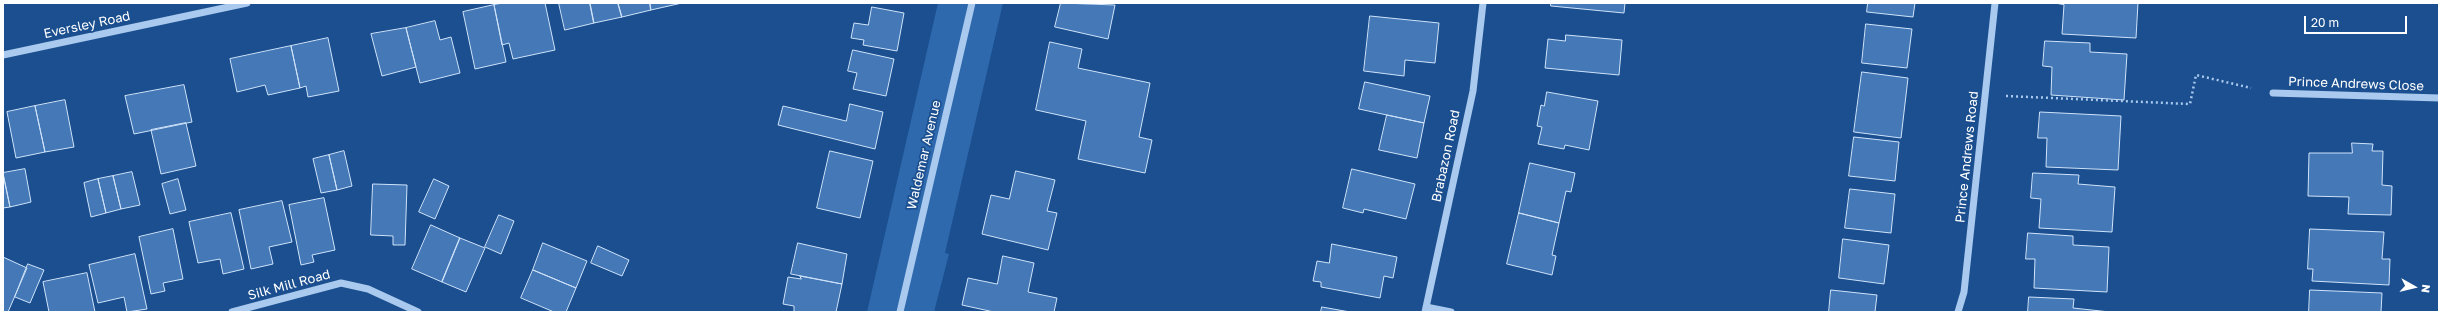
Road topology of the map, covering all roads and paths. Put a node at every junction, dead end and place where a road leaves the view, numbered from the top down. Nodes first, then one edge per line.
1 (247, 3) edge
2 (972, 3) edge
3 (1483, 3) edge
4 (1995, 3) edge
5 (3, 55) edge
6 (2273, 93) joint
7 (1986, 94) junction
8 (2439, 98) edge
9 (1426, 310) edge
10 (232, 312) edge
11 (418, 312) edge
12 (900, 312) edge
13 (1451, 312) edge
14 (1958, 312) edge

1 - 5 street, Eversley Road
2 - 12 street, Waldemar Avenue
3 - 9 street, Brabazon Road
4 - 7 street, Prince Andrews Road
6 - 7 path
6 - 8 street, Prince Andrews Close
7 - 14 street, Prince Andrews Road
9 - 13 street
10 - 11 street, Silk Mill Road

